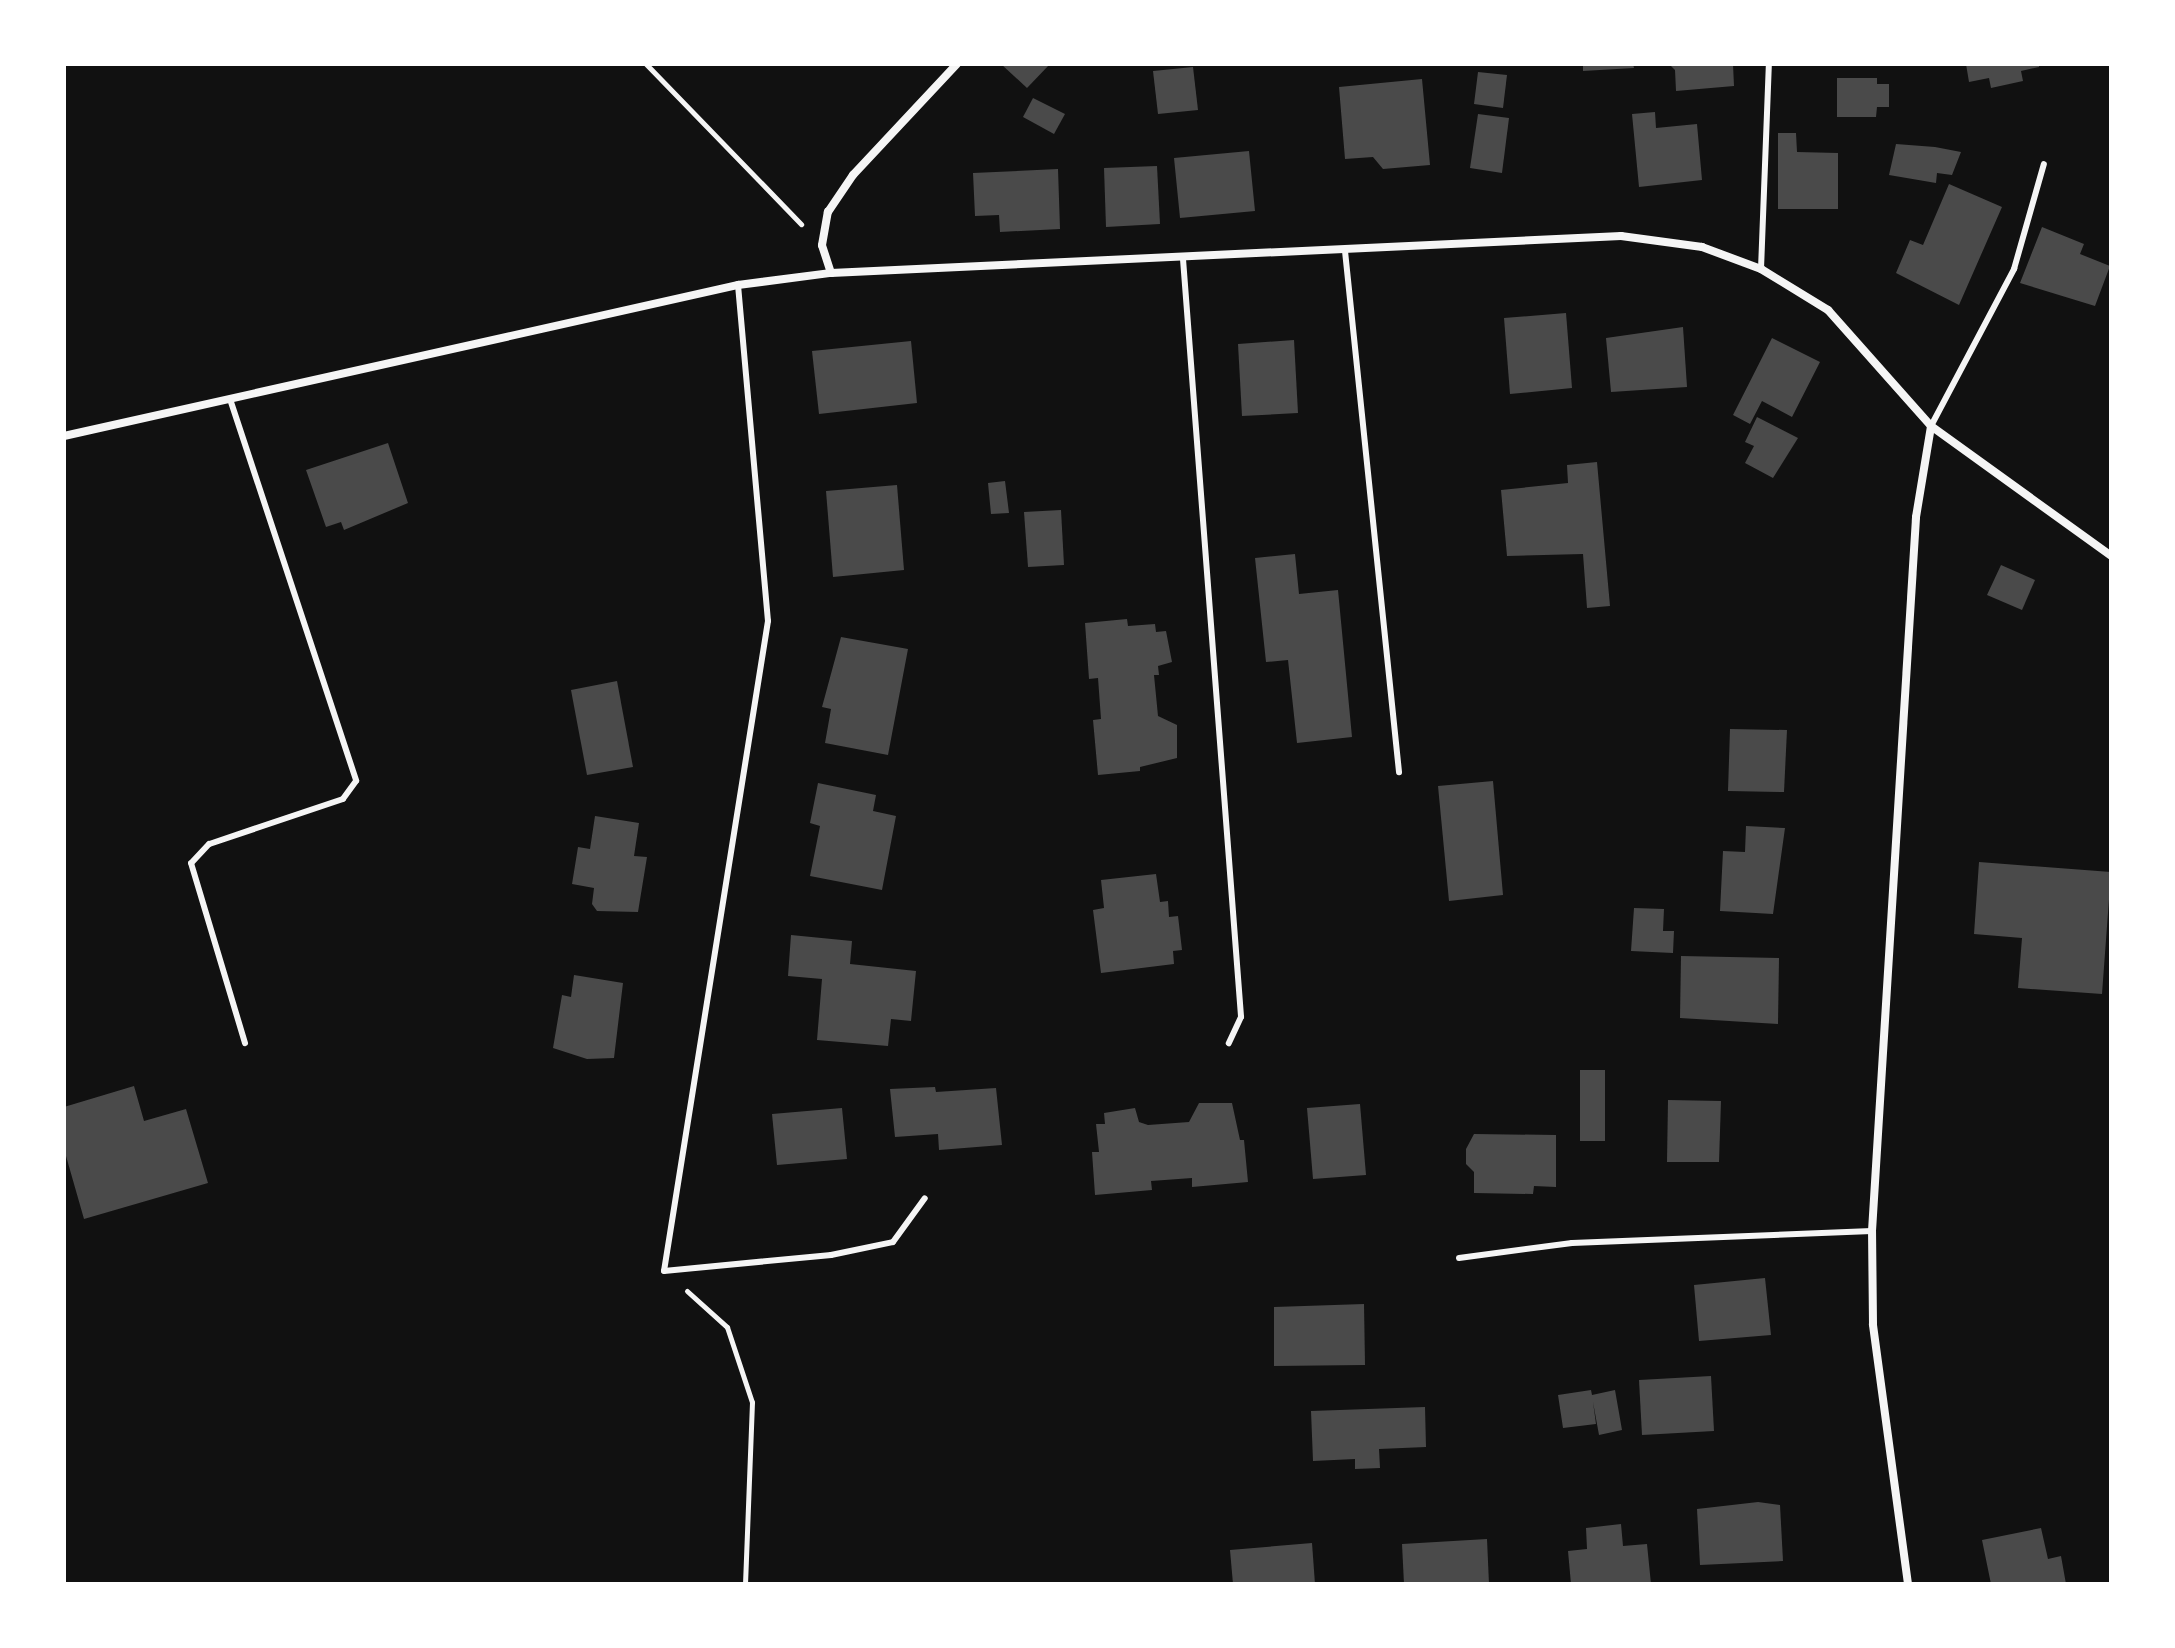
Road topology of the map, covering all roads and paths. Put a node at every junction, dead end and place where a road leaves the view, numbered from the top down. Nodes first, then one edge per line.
1 (646, 64) edge
2 (957, 64) edge
3 (1769, 64) edge
4 (2044, 164) dead end
5 (822, 245) junction
6 (1345, 251) junction
7 (1183, 259) junction
8 (1761, 269) junction
9 (831, 273) junction
10 (738, 285) junction
11 (230, 399) junction
12 (1931, 426) junction
13 (64, 436) edge
14 (2111, 556) edge
15 (1399, 772) dead end
16 (245, 1043) dead end
17 (1229, 1043) dead end
18 (925, 1198) dead end
19 (1872, 1231) junction
20 (1459, 1258) dead end
21 (664, 1271) junction
22 (745, 1584) edge
23 (1908, 1584) edge

1 - 5 path
2 - 5 street
3 - 8 lane
4 - 12 lane
5 - 9 street
6 - 7 street
6 - 8 street
6 - 15 lane
7 - 9 street
7 - 17 lane
8 - 12 street
9 - 10 street
10 - 11 street
10 - 21 lane
11 - 13 street
11 - 16 lane
12 - 14 street
12 - 19 street
18 - 21 lane
19 - 20 lane
19 - 23 street
21 - 22 path

